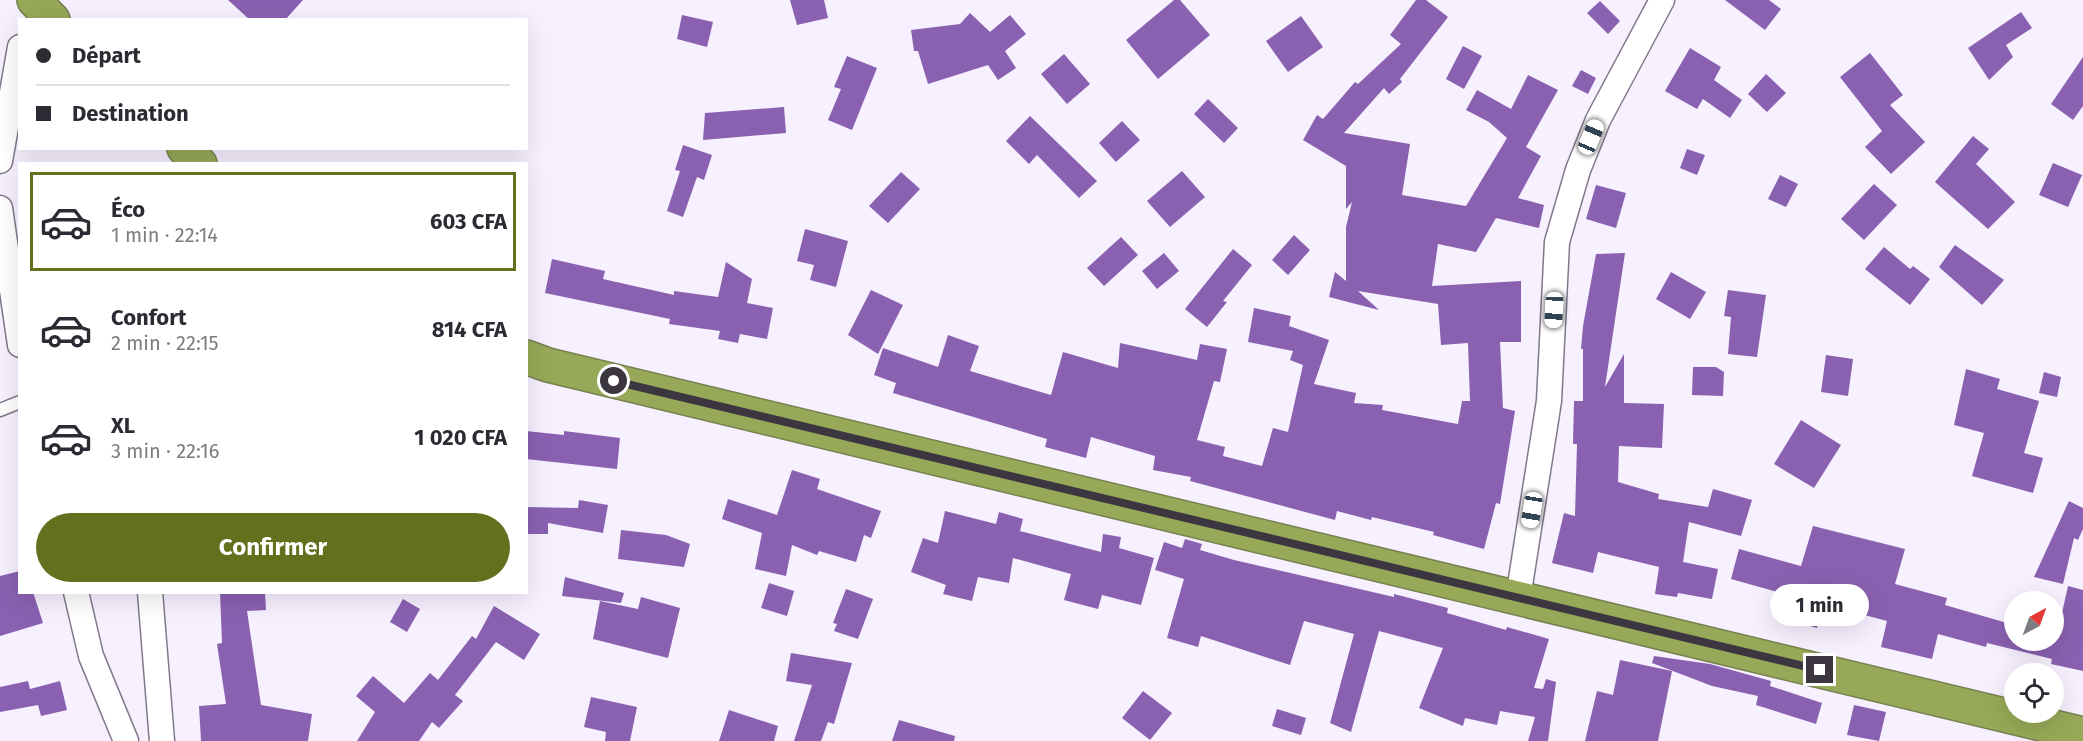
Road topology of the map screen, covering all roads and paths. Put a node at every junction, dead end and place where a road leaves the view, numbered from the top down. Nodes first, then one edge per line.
1 (29, 0) edge
2 (34, 0) edge
3 (1662, 0) edge
4 (25, 18) edge
5 (51, 18) edge
6 (18, 58) edge
7 (186, 150) edge
8 (0, 161) edge
9 (198, 162) edge
10 (0, 208) edge
11 (18, 331) edge
12 (528, 358) edge
13 (18, 403) edge
14 (0, 410) edge
15 (76, 594) edge
16 (150, 594) edge
17 (1518, 598) junction
18 (2083, 734) edge
19 (126, 741) edge
20 (162, 741) edge

1 - 4 street
2 - 5 highway
3 - 17 street
6 - 8 street
7 - 9 highway
10 - 11 street
12 - 17 highway
13 - 14 lane
15 - 19 street
16 - 20 street
17 - 18 highway

